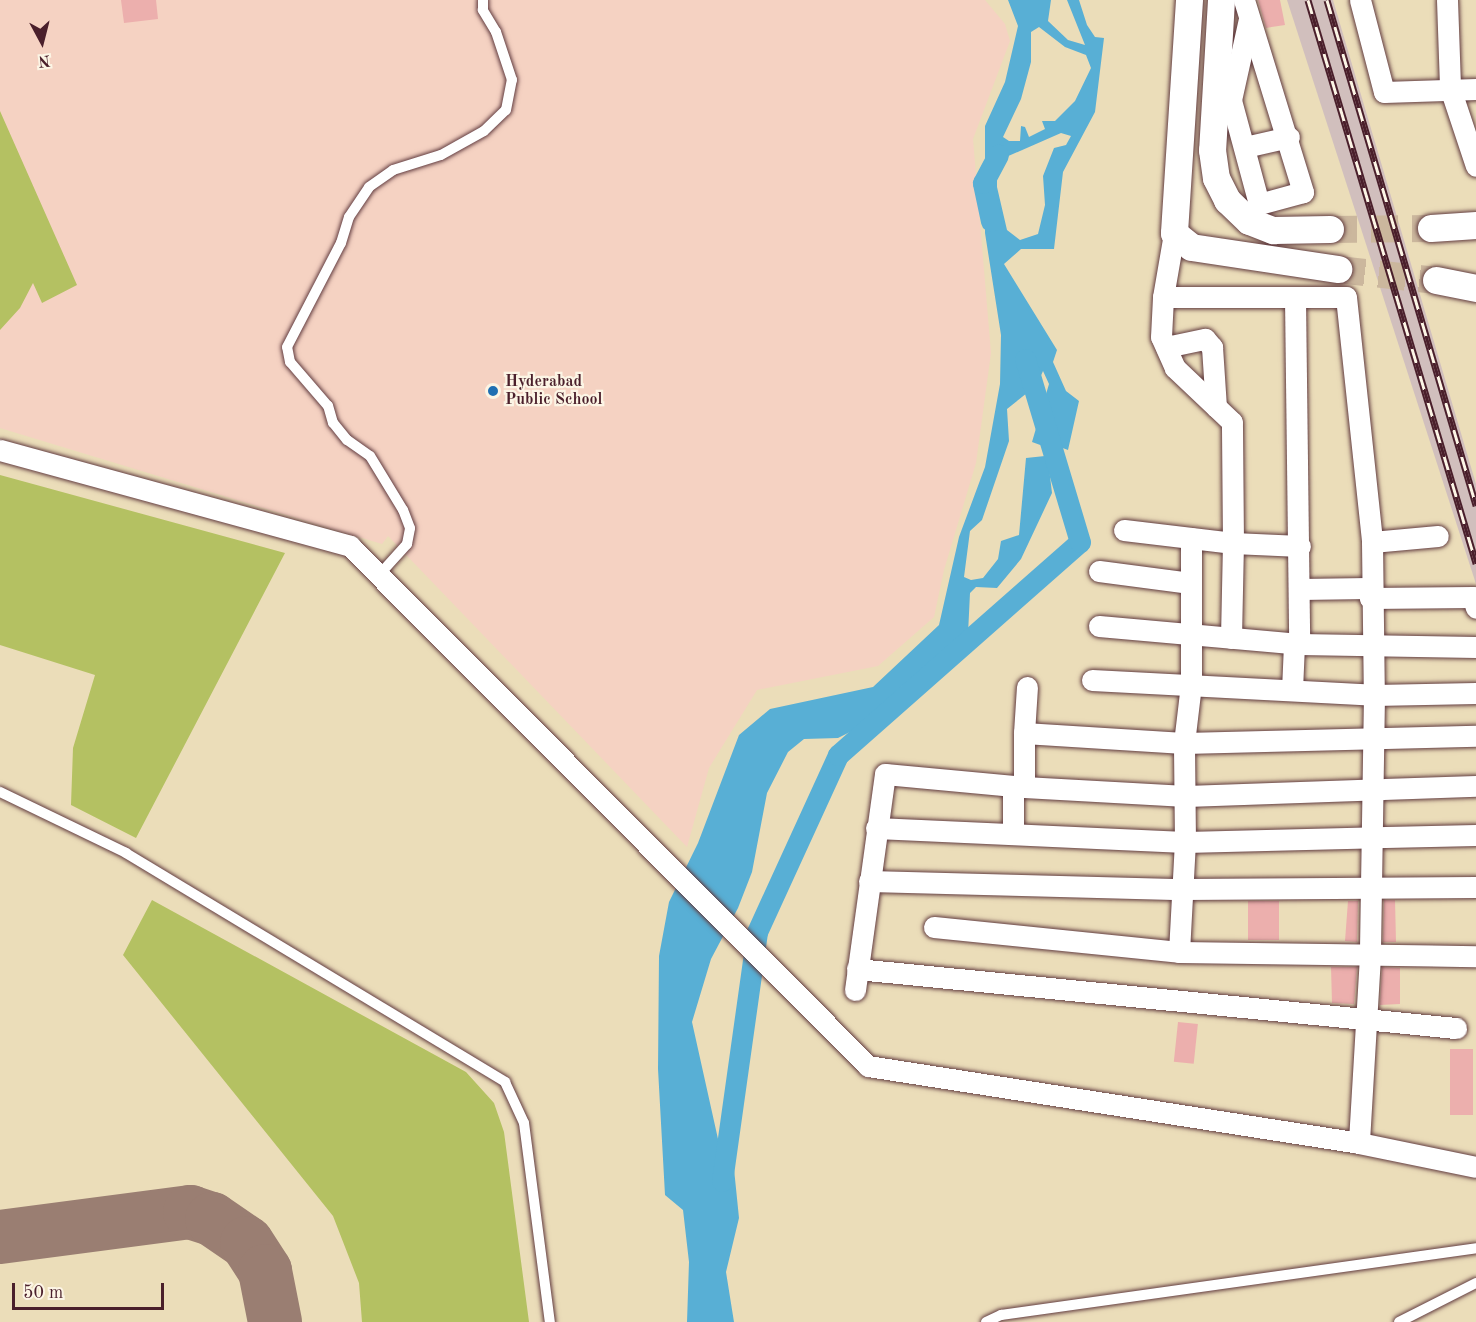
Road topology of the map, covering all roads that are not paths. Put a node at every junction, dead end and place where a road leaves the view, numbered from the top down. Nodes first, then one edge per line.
1 (483, 0) edge
2 (1189, 0) edge
3 (1221, 0) edge
4 (1360, 0) edge
5 (1447, 0) edge
6 (1247, 9) edge
7 (1450, 88) junction
8 (1476, 89) edge
9 (1289, 137) junction
10 (1245, 147) junction
11 (1476, 166) edge
12 (1476, 225) edge
13 (1431, 228) tunnel mouth
14 (1330, 230) tunnel mouth
15 (1174, 233) junction
16 (1338, 269) tunnel mouth
17 (1436, 280) tunnel mouth
18 (1476, 288) edge
19 (1162, 297) junction
20 (1295, 298) junction
21 (1166, 347) junction
22 (1216, 407) junction
23 (0, 450) edge
24 (1124, 530) dead end
25 (1438, 536) dead end
26 (1191, 538) junction
27 (1372, 542) junction
28 (1233, 543) junction
29 (1300, 546) junction
30 (1099, 571) dead end
31 (379, 575) junction
32 (1190, 583) junction
33 (1300, 589) junction
34 (1370, 598) junction
35 (1476, 608) edge
36 (1099, 626) dead end
37 (1188, 634) junction
38 (1231, 638) junction
39 (1296, 644) junction
40 (1373, 645) junction
41 (1476, 647) edge
42 (1092, 680) dead end
43 (1191, 684) junction
44 (1027, 687) dead end
45 (1292, 690) junction
46 (1476, 693) edge
47 (1374, 695) junction
48 (1024, 733) junction
49 (1476, 736) edge
50 (1373, 737) junction
51 (1184, 743) junction
52 (1476, 786) edge
53 (1018, 787) junction
54 (1372, 788) junction
55 (0, 792) edge
56 (1186, 796) junction
57 (876, 828) junction
58 (1012, 834) junction
59 (1476, 835) edge
60 (1372, 836) junction
61 (1185, 842) junction
62 (869, 881) junction
63 (1370, 885) junction
64 (1476, 887) edge
65 (1184, 889) junction
66 (934, 927) dead end
67 (1179, 952) junction
68 (1370, 956) junction
69 (1476, 957) edge
70 (857, 969) junction
71 (855, 990) dead end
72 (1366, 1020) junction
73 (1456, 1028) dead end
74 (1359, 1143) junction
75 (1476, 1167) edge
76 (1476, 1248) edge
77 (1476, 1283) edge
78 (550, 1322) edge
79 (986, 1322) edge
80 (1399, 1322) edge

1 - 31 lane
2 - 15 street
3 - 14 street
4 - 7 street
5 - 7 street
6 - 9 street
6 - 10 street
7 - 8 street
7 - 11 street
9 - 10 street
9 - 10 street
12 - 13 street
15 - 16 street
15 - 19 street
17 - 18 street
19 - 20 street
19 - 21 street
20 - 27 street
20 - 29 street
21 - 22 street
21 - 22 street
22 - 28 street
23 - 31 street
24 - 26 street
25 - 27 street
26 - 28 street
26 - 32 street
27 - 34 street
28 - 29 street
28 - 38 street
29 - 33 street
30 - 32 street
31 - 74 street
32 - 37 street
33 - 34 street
33 - 39 street
34 - 35 street
34 - 40 street
36 - 37 street
37 - 38 street
37 - 43 street
38 - 39 street
39 - 40 street
39 - 45 street
40 - 41 street
40 - 47 street
42 - 43 street
43 - 45 street
43 - 51 street
44 - 48 street
45 - 47 street
46 - 47 street
47 - 50 street
48 - 51 street
48 - 53 street
49 - 50 street
50 - 51 street
50 - 54 street
51 - 56 street
52 - 54 street
53 - 56 street
53 - 57 street
53 - 58 street
54 - 56 street
54 - 60 street
55 - 78 lane
56 - 61 street
57 - 58 street
57 - 62 street
58 - 61 street
59 - 60 street
60 - 61 street
60 - 63 street
61 - 65 street
62 - 65 street
62 - 70 street
63 - 64 street
63 - 65 street
63 - 68 street
65 - 67 street
66 - 67 street
67 - 68 street
68 - 69 street
68 - 72 street
70 - 71 street
70 - 72 street
72 - 73 street
72 - 74 street
74 - 75 street
76 - 79 lane
77 - 80 lane

